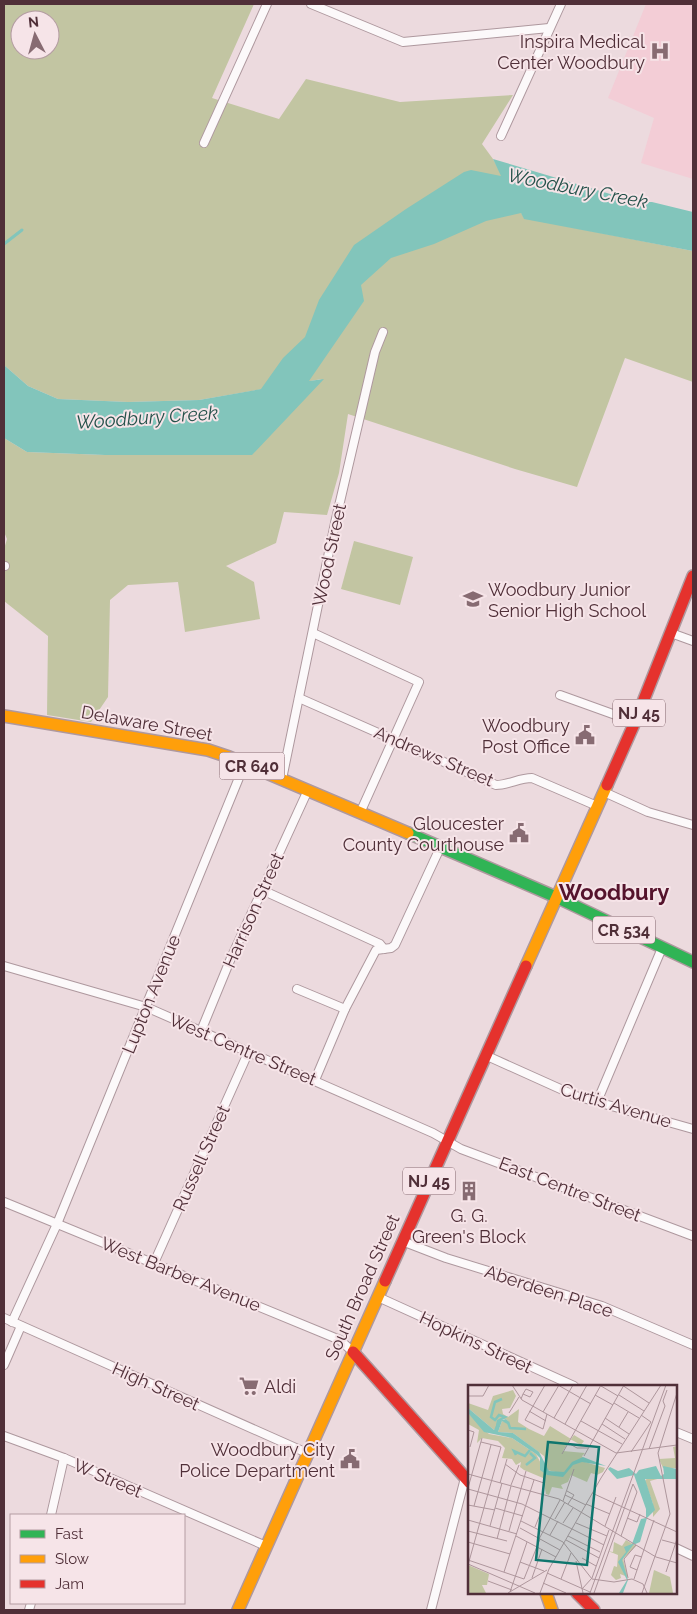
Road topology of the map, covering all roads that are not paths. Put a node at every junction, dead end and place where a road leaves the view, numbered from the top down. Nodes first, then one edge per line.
1 (266, 4) edge
2 (311, 4) edge
3 (561, 4) edge
4 (549, 28) junction
5 (501, 136) dead end
6 (204, 143) dead end
7 (382, 332) dead end
8 (693, 576) edge
9 (313, 633) junction
10 (671, 633) junction
11 (693, 641) edge
12 (560, 695) dead end
13 (299, 698) junction
14 (4, 716) edge
15 (635, 722) junction
16 (394, 740) junction
17 (245, 763) junction
18 (282, 779) junction
19 (308, 790) junction
20 (604, 792) junction
21 (598, 806) junction
22 (360, 813) junction
23 (693, 825) edge
24 (440, 848) junction
25 (262, 890) junction
26 (556, 896) junction
27 (662, 948) junction
28 (384, 949) junction
29 (693, 962) edge
30 (4, 966) edge
31 (297, 989) dead end
32 (146, 1008) junction
33 (345, 1009) junction
34 (201, 1031) junction
35 (248, 1053) junction
36 (485, 1055) junction
37 (315, 1080) junction
38 (597, 1102) junction
39 (693, 1129) edge
40 (447, 1141) junction
41 (4, 1202) edge
42 (57, 1224) junction
43 (693, 1236) edge
44 (402, 1241) junction
45 (154, 1263) junction
46 (378, 1297) junction
47 (4, 1318) edge
48 (12, 1322) junction
49 (21, 1326) junction
50 (693, 1345) edge
51 (354, 1352) junction
52 (4, 1365) edge
53 (572, 1385) edge
54 (677, 1432) edge
55 (4, 1436) edge
56 (693, 1440) edge
57 (307, 1453) junction
58 (64, 1458) junction
59 (467, 1480) edge
60 (51, 1514) edge
61 (266, 1546) junction
62 (677, 1548) edge
63 (693, 1556) edge
64 (546, 1594) edge
65 (579, 1594) edge
66 (591, 1602) edge
67 (238, 1610) edge
68 (431, 1610) edge
69 (552, 1610) edge

1 - 6 street
2 - 4 street
3 - 4 street
4 - 5 street
7 - 9 street, Wood Street
8 - 10 main road, NJ 45
9 - 13 street, Wood Street
9 - 16 street
10 - 11 street
10 - 15 main road, NJ 45
12 - 15 street
13 - 16 street, Andrews Street
13 - 18 street, Wood Street
14 - 17 main road, Delaware Street / CR 640
15 - 20 main road, NJ 45
16 - 21 street, Andrews Street
16 - 22 street
17 - 18 main road, Delaware Street / CR 640
17 - 32 street, Lupton Avenue
18 - 19 main road, Delaware Street / CR 640
19 - 22 main road, Delaware Street / CR 640
19 - 25 street, Harrison Street
20 - 21 main road, NJ 45
20 - 23 street
21 - 26 main road, NJ 45
22 - 24 main road, Delaware Street / CR 640
24 - 26 main road, Delaware Street / CR 640
24 - 28 street
25 - 28 street
25 - 34 street, Harrison Street
26 - 27 main road, CR 534
26 - 36 main road, South Broad Street / NJ 45
27 - 29 main road, CR 534
27 - 38 street
28 - 33 street
30 - 32 street, West Centre Street
31 - 33 street
32 - 34 street, West Centre Street
32 - 42 street, Lupton Avenue
33 - 37 street
34 - 35 street, West Centre Street
35 - 37 street, West Centre Street
35 - 45 street, Russell Street
36 - 38 street, Curtis Avenue
36 - 40 main road, South Broad Street / NJ 45
37 - 40 street, West Centre Street
38 - 39 street, Curtis Avenue
40 - 43 street, East Centre Street
40 - 44 main road, South Broad Street / NJ 45
41 - 42 street, West Barber Avenue
42 - 45 street, West Barber Avenue
42 - 48 street, Lupton Avenue
44 - 46 main road, South Broad Street / NJ 45
44 - 50 street, Aberdeen Place
45 - 51 street, West Barber Avenue
46 - 51 main road, South Broad Street / NJ 45
46 - 53 street, Hopkins Street
47 - 48 street, High Street
48 - 49 street, High Street
49 - 52 street
49 - 57 street, High Street
51 - 57 main road, South Broad Street / NJ 45
51 - 59 main road
54 - 56 street
55 - 58 street, W Street
57 - 61 main road, South Broad Street / NJ 45
58 - 60 street
58 - 61 street, W Street
59 - 68 street
61 - 67 main road, South Broad Street / NJ 45
62 - 63 street
64 - 69 main road
65 - 66 main road

